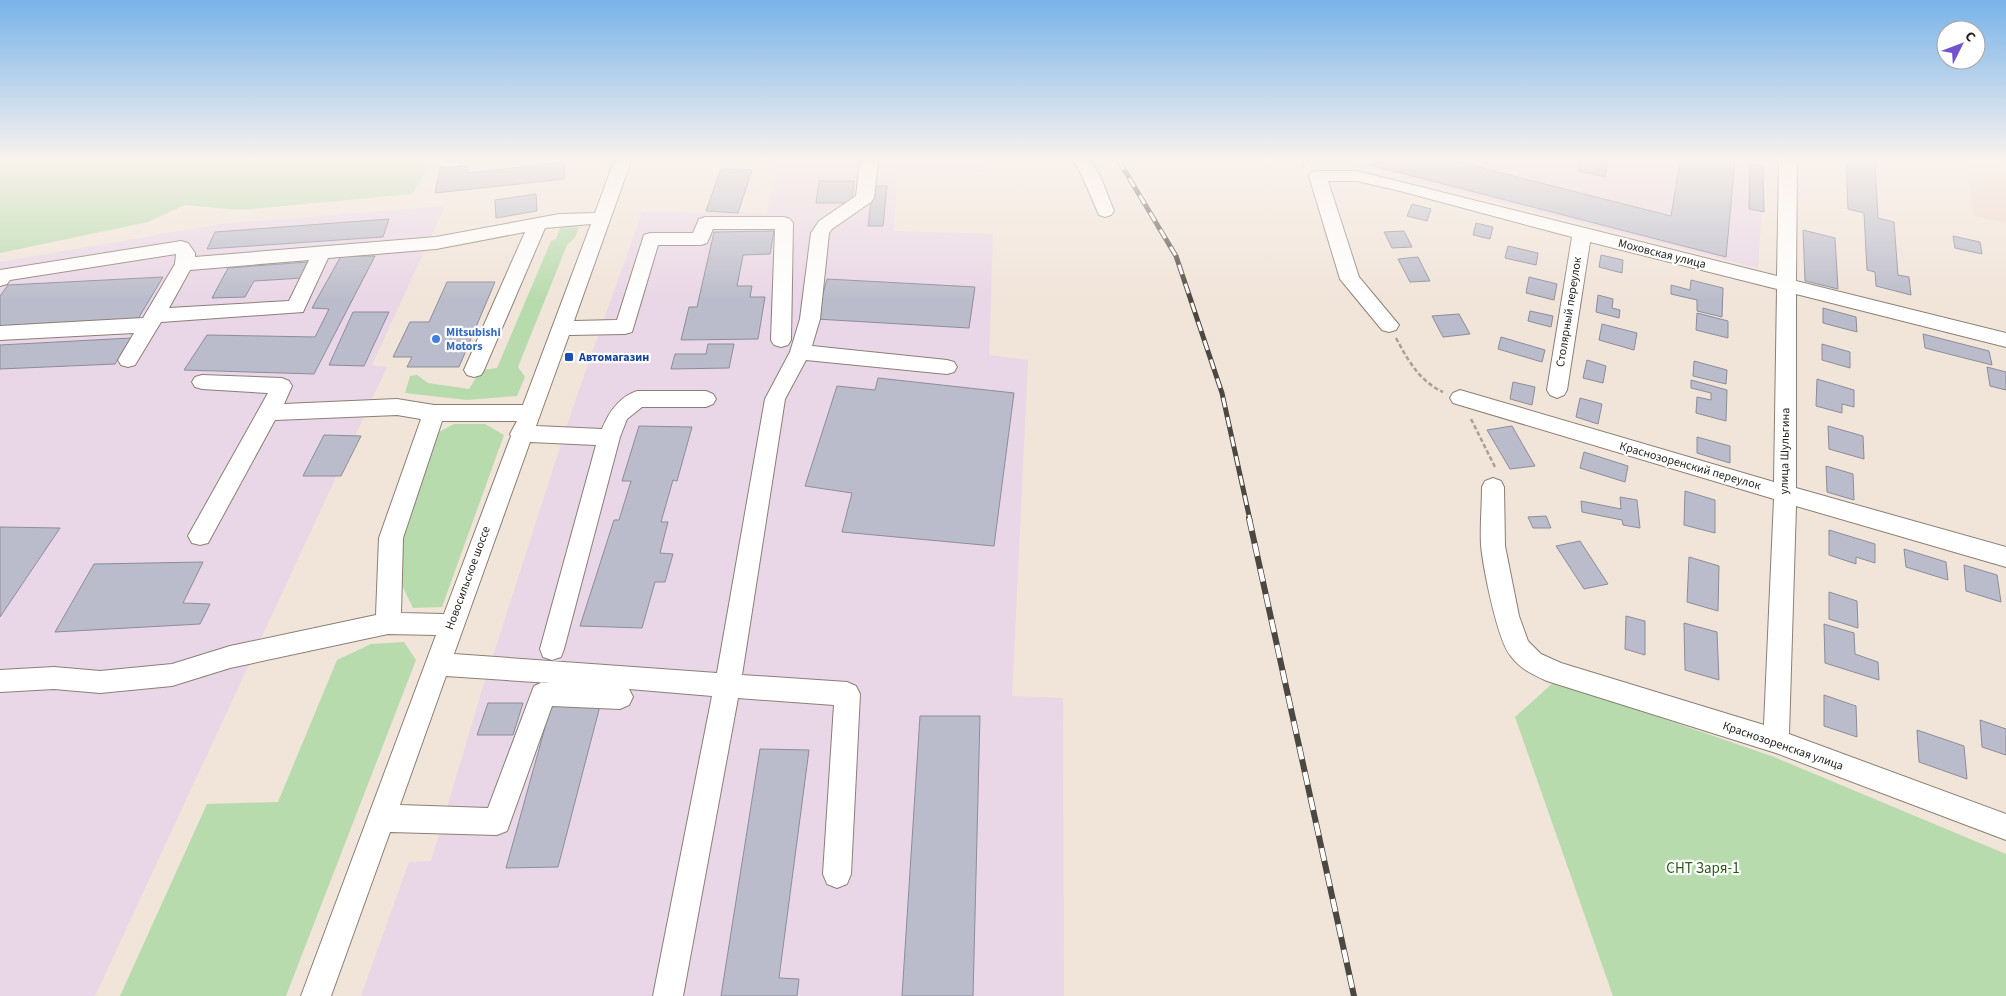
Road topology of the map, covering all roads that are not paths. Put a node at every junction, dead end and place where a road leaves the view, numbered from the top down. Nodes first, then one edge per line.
1 (604, 207) edge
2 (851, 207) edge
3 (1328, 207) edge
4 (1480, 207) edge
5 (1788, 207) edge
6 (600, 218) junction
7 (538, 224) junction
8 (1582, 234) junction
9 (322, 252) junction
10 (184, 264) junction
11 (0, 280) edge
12 (1787, 285) junction
13 (152, 320) junction
14 (1389, 325) dead end
15 (560, 328) junction
16 (0, 333) edge
17 (2006, 340) edge
18 (791, 346) junction
19 (128, 360) dead end
20 (947, 367) dead end
21 (474, 370) dead end
22 (202, 382) dead end
23 (1556, 390) dead end
24 (1460, 398) dead end
25 (706, 399) dead end
26 (270, 412) junction
27 (434, 413) junction
28 (525, 423) junction
29 (609, 437) junction
30 (1493, 487) dead end
31 (1785, 494) junction
32 (200, 536) dead end
33 (2006, 557) edge
34 (388, 623) junction
35 (451, 626) junction
36 (552, 649) dead end
37 (437, 664) junction
38 (0, 681) edge
39 (726, 686) junction
40 (620, 697) dead end
41 (1776, 741) junction
42 (381, 818) junction
43 (2006, 827) edge
44 (837, 874) dead end
45 (316, 996) edge
46 (668, 996) edge

1 - 6 street, Новосильское шоссе
2 - 18 street
3 - 14 street, Моховская улица
4 - 8 street, Моховская улица
5 - 12 street, улица Шульгина
6 - 7 street
6 - 15 street, Новосильское шоссе
7 - 9 street
7 - 21 street
8 - 12 street, Моховская улица
8 - 23 street, Столярный переулок
9 - 10 street
9 - 13 street
10 - 11 street
10 - 13 street
12 - 17 street, Моховская улица
12 - 31 street, улица Шульгина
13 - 16 street
13 - 19 street
15 - 18 street
15 - 28 street, Новосильское шоссе
18 - 20 street
18 - 39 street
22 - 26 street
24 - 31 street, Краснозоренский переулок
25 - 29 street
26 - 27 street
26 - 32 street
27 - 28 street
27 - 34 street
28 - 29 street
28 - 35 street, Новосильское шоссе
29 - 36 street
30 - 41 street, Краснозоренская улица
31 - 33 street, Краснозоренский переулок
31 - 41 street, улица Шульгина
34 - 35 street
34 - 38 street
35 - 37 street, Новосильское шоссе
37 - 39 street
37 - 42 street, Новосильское шоссе
39 - 44 street
39 - 46 street
40 - 42 street
41 - 43 street, Краснозоренская улица
42 - 45 street, Новосильское шоссе

